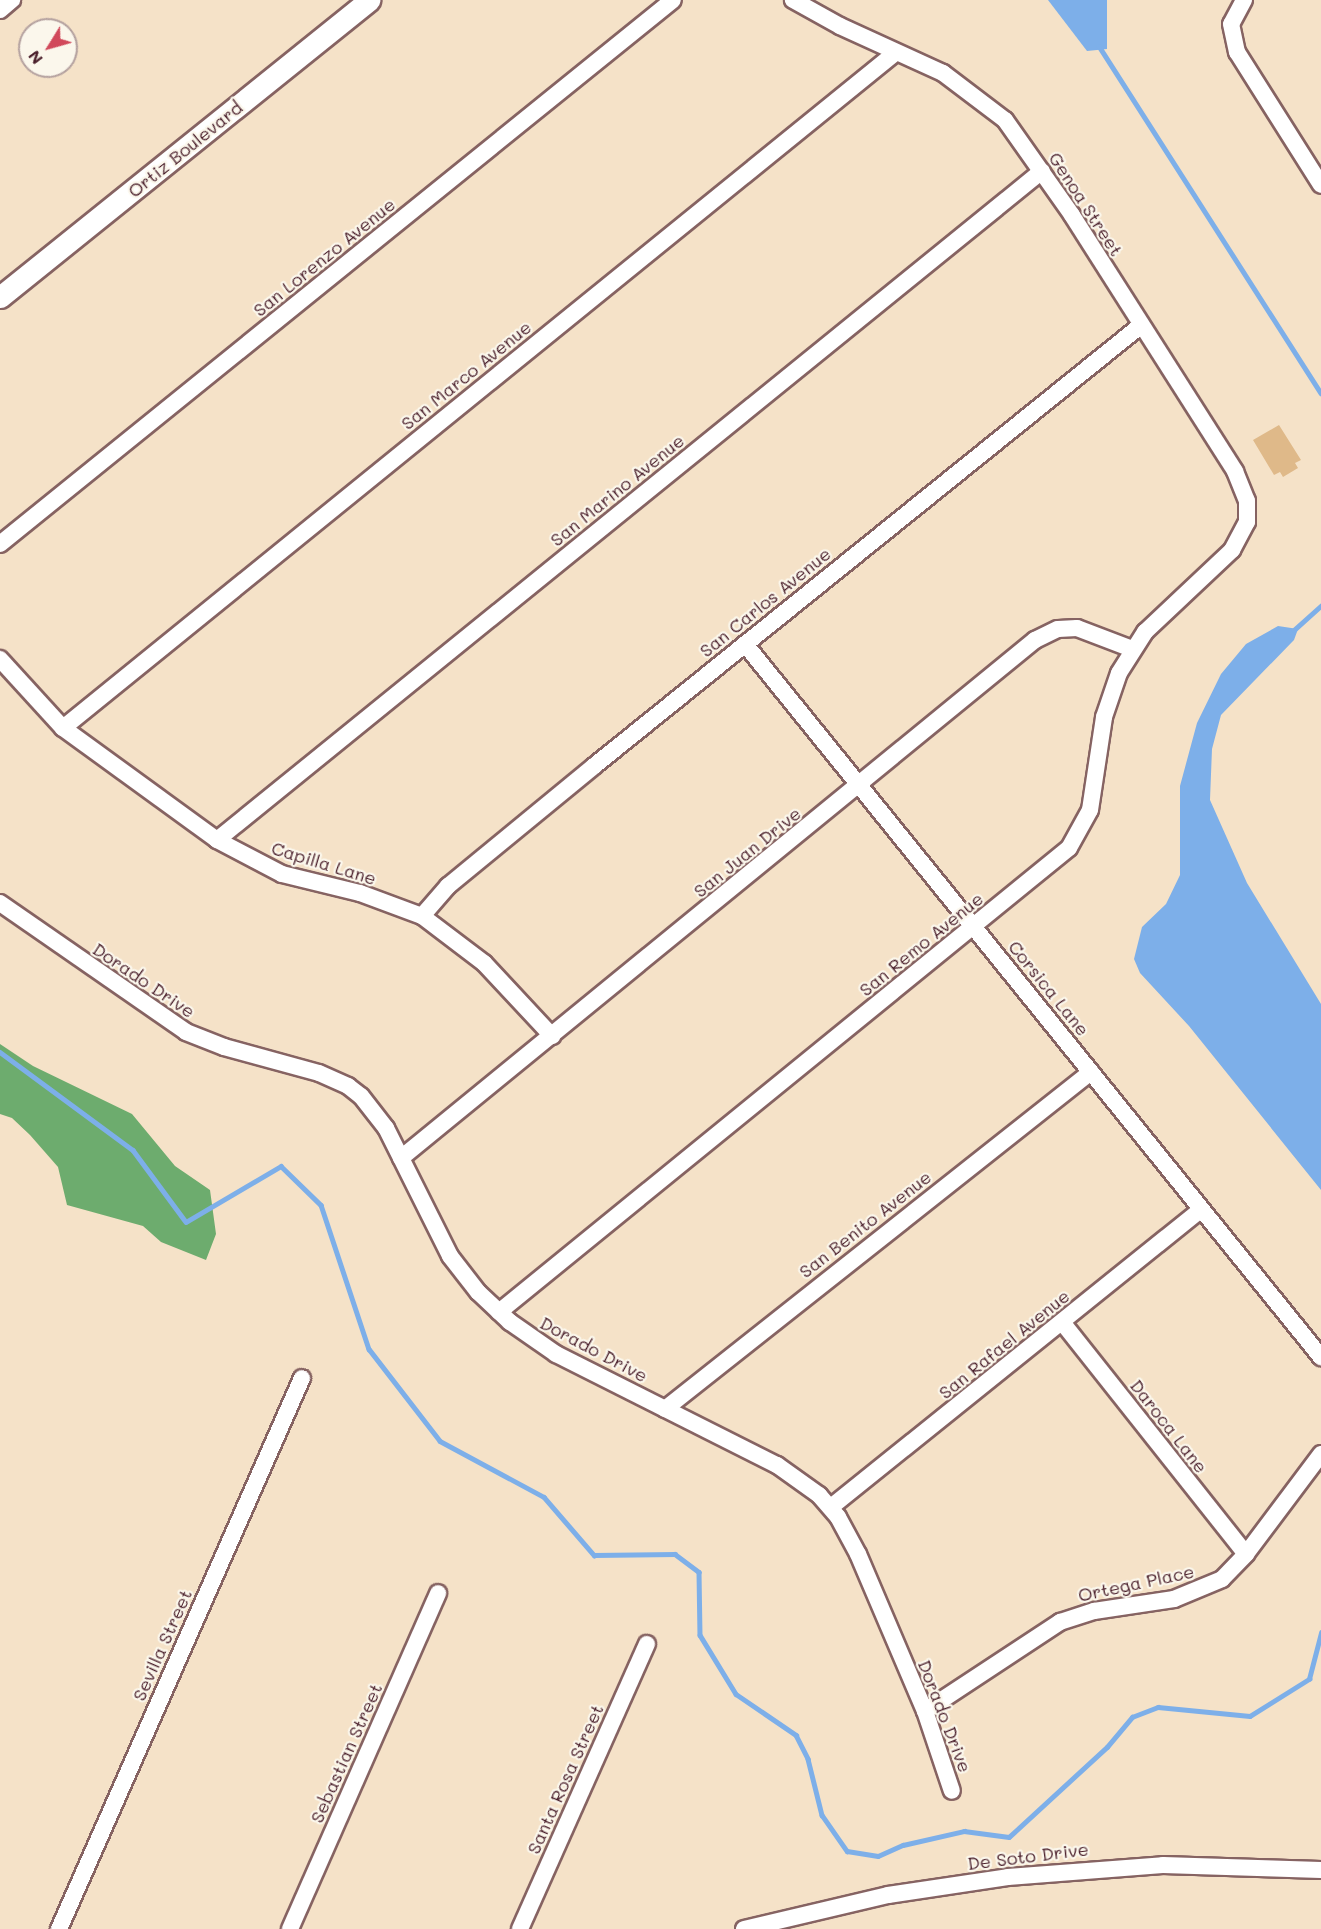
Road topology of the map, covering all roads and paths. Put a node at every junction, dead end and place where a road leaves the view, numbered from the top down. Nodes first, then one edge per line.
1 (12, 0) edge
2 (369, 0) edge
3 (673, 0) edge
4 (793, 0) edge
5 (1244, 0) edge
6 (0, 10) edge
7 (895, 53) junction
8 (1042, 171) junction
9 (1321, 185) edge
10 (0, 297) edge
11 (1140, 326) junction
12 (1247, 522) joint
13 (0, 544) edge
14 (745, 644) junction
15 (1132, 649) junction
16 (0, 659) edge
17 (63, 728) junction
18 (860, 785) junction
19 (218, 840) junction
20 (0, 903) edge
21 (422, 916) junction
22 (974, 926) junction
23 (552, 1036) junction
24 (1091, 1072) junction
25 (401, 1158) junction
26 (1201, 1209) junction
27 (498, 1312) junction
28 (1062, 1322) junction
29 (1321, 1356) edge
30 (303, 1378) dead end
31 (665, 1409) junction
32 (1321, 1454) edge
33 (831, 1507) junction
34 (1246, 1554) junction
35 (438, 1593) dead end
36 (647, 1644) dead end
37 (925, 1711) junction
38 (952, 1791) dead end
39 (1321, 1870) edge
40 (59, 1929) edge
41 (290, 1929) edge
42 (520, 1929) edge
43 (744, 1929) edge

1 - 6 street
2 - 10 street, Ortiz Boulevard
3 - 13 street, San Lorenzo Avenue
4 - 7 street, Genoa Street
5 - 9 street
7 - 8 street, Genoa Street
7 - 17 street, San Marco Avenue
8 - 11 street, Genoa Street
8 - 19 street, San Marino Avenue
11 - 12 street, Genoa Street
11 - 14 street, San Carlos Avenue
12 - 15 street, San Remo Avenue
14 - 18 street, Corsica Lane
14 - 21 street, San Carlos Avenue
15 - 18 street, San Juan Drive
15 - 22 street, San Remo Avenue
16 - 17 street, Capilla Lane
17 - 19 street, Capilla Lane
18 - 22 street, Corsica Lane
18 - 23 street, San Juan Drive
19 - 21 street, Capilla Lane
20 - 25 street, Dorado Drive
21 - 23 street, Capilla Lane
22 - 24 street, Corsica Lane
22 - 27 street, San Remo Avenue
23 - 25 street, San Juan Drive
24 - 26 street, Corsica Lane
24 - 31 street, San Benito Avenue
25 - 27 street, Dorado Drive
26 - 28 street, San Rafael Avenue
26 - 29 street, Corsica Lane
27 - 31 street, Dorado Drive
28 - 33 street, San Rafael Avenue
28 - 34 street, Daroca Lane
30 - 40 street, Sevilla Street
31 - 33 street, Dorado Drive
32 - 34 street, Ortega Place
33 - 37 street, Dorado Drive
34 - 37 street, Ortega Place
35 - 41 street, Sebastian Street
36 - 42 street, Santa Rosa Street
37 - 38 street, Dorado Drive
39 - 43 street, De Soto Drive

